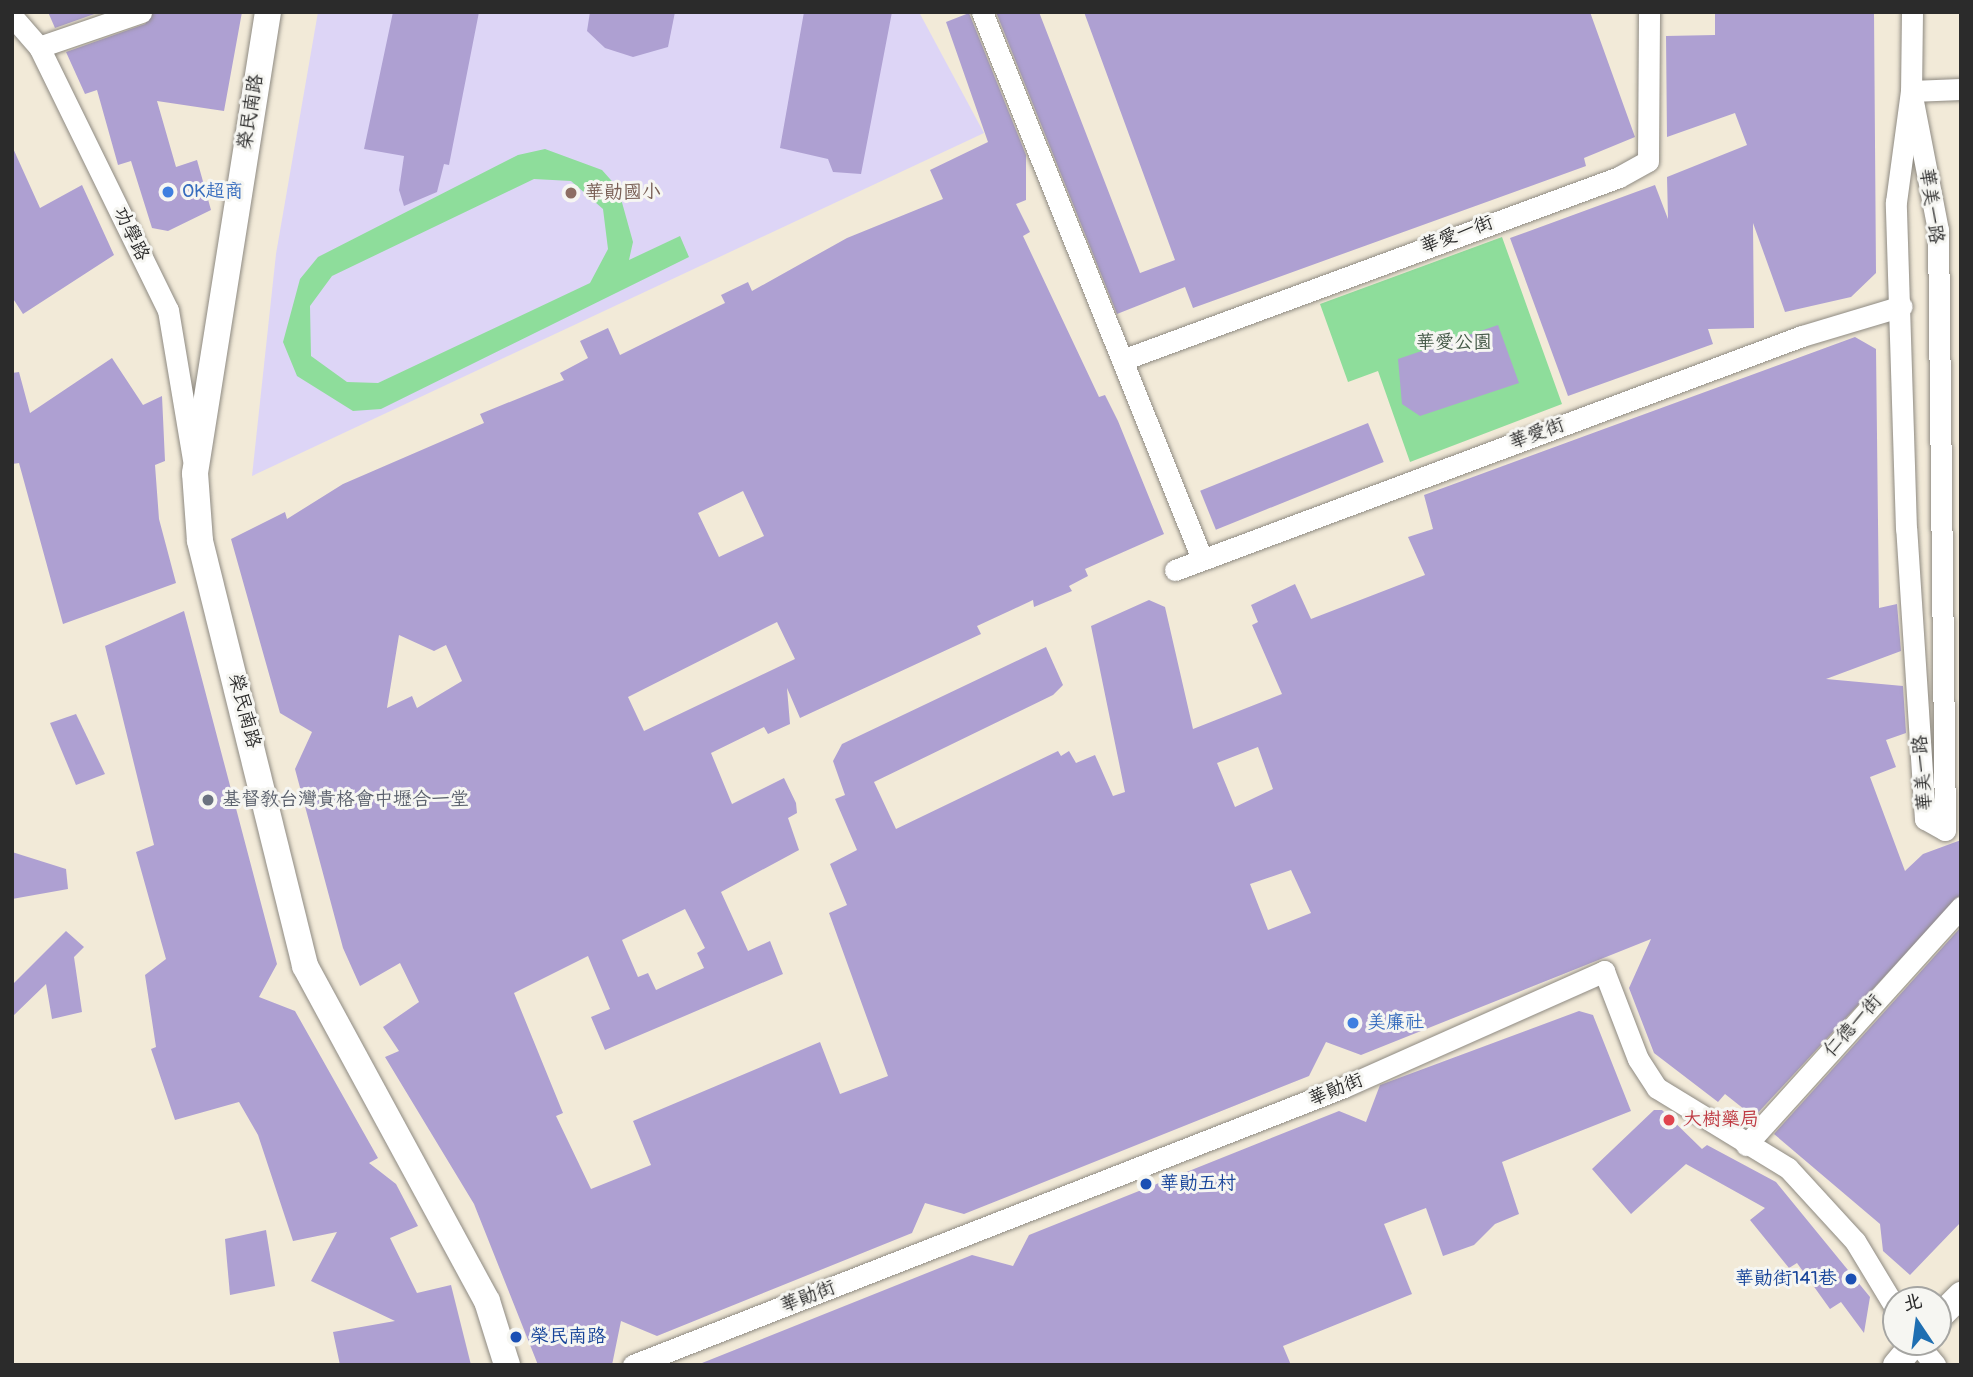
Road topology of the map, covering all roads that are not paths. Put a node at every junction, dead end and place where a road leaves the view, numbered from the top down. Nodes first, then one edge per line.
1 (141, 12) edge
2 (268, 12) edge
3 (982, 12) edge
4 (1649, 12) edge
5 (1912, 12) edge
6 (12, 16) edge
7 (39, 47) junction
8 (1961, 89) edge
9 (1911, 91) junction
10 (1902, 306) junction
11 (1125, 359) junction
12 (195, 473) junction
13 (1202, 559) junction
14 (1175, 570) dead end
15 (1953, 828) edge
16 (1961, 907) edge
17 (1745, 1145) junction
18 (1882, 1288) edge
19 (507, 1365) edge
20 (633, 1365) edge

1 - 7 street
2 - 12 street, 榮民南路
3 - 11 street
4 - 11 street, 華愛一街
5 - 9 street, 華美一路
6 - 7 street, 功學路
7 - 12 street, 功學路
8 - 9 street
9 - 10 street, 華美一路
9 - 15 street, 華美一路
10 - 13 street, 華愛街
10 - 15 street, 華美一路
11 - 13 street
12 - 19 street, 榮民南路
13 - 14 street, 華愛街
16 - 17 street, 仁德一街
17 - 18 street, 華勛街
17 - 20 street, 華勛街

